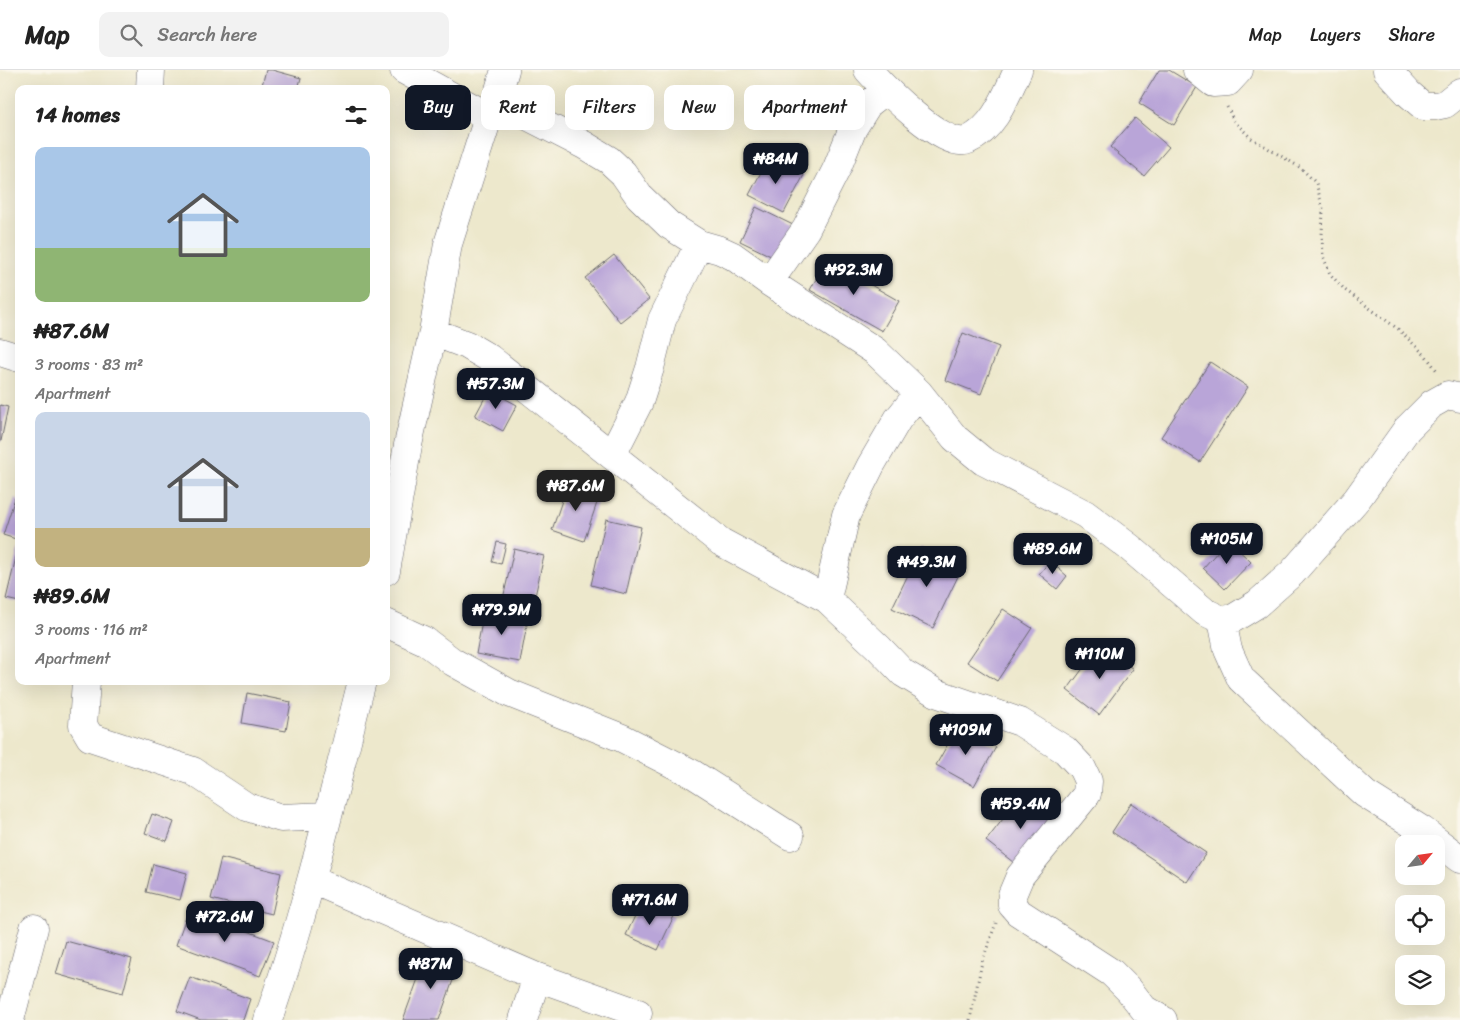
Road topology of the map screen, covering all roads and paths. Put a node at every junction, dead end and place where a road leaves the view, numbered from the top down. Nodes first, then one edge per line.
1 (151, 70) edge
2 (404, 70) edge
3 (506, 70) edge
4 (1018, 70) edge
5 (1239, 70) edge
6 (1387, 70) edge
7 (1205, 76) edge
8 (877, 80) edge
9 (150, 85) edge
10 (501, 85) edge
11 (1460, 92) edge
12 (481, 108) edge
13 (485, 130) edge
14 (546, 130) edge
15 (699, 244) junction
16 (769, 282) junction
17 (433, 332) junction
18 (0, 352) edge
19 (15, 357) edge
20 (919, 393) junction
21 (1454, 397) edge
22 (397, 441) edge
23 (612, 455) junction
24 (390, 524) edge
25 (827, 599) junction
26 (1222, 620) junction
27 (390, 625) edge
28 (86, 685) edge
29 (361, 685) edge
30 (328, 816) junction
31 (790, 836) dead end
32 (1460, 858) edge
33 (312, 880) junction
34 (1012, 905) junction
35 (34, 928) dead end
36 (537, 976) junction
37 (638, 1013) dead end
38 (10, 1020) edge
39 (268, 1020) edge
40 (523, 1020) edge
41 (970, 1020) edge
42 (1163, 1020) edge

1 - 9 street
2 - 12 street
3 - 10 street
4 - 8 street
5 - 7 street
6 - 11 street
7 - 21 path
8 - 16 street
13 - 17 street
14 - 15 street
15 - 16 street
15 - 23 street
16 - 20 street
17 - 22 street
17 - 23 street
18 - 19 street
20 - 25 street
20 - 26 street
21 - 26 street
22 - 24 street
23 - 25 street
25 - 34 street
26 - 32 street
27 - 31 street
28 - 30 street
29 - 30 street
30 - 33 street
33 - 36 street
33 - 39 street
34 - 41 path
34 - 42 street
35 - 38 street
36 - 37 street
36 - 40 street

